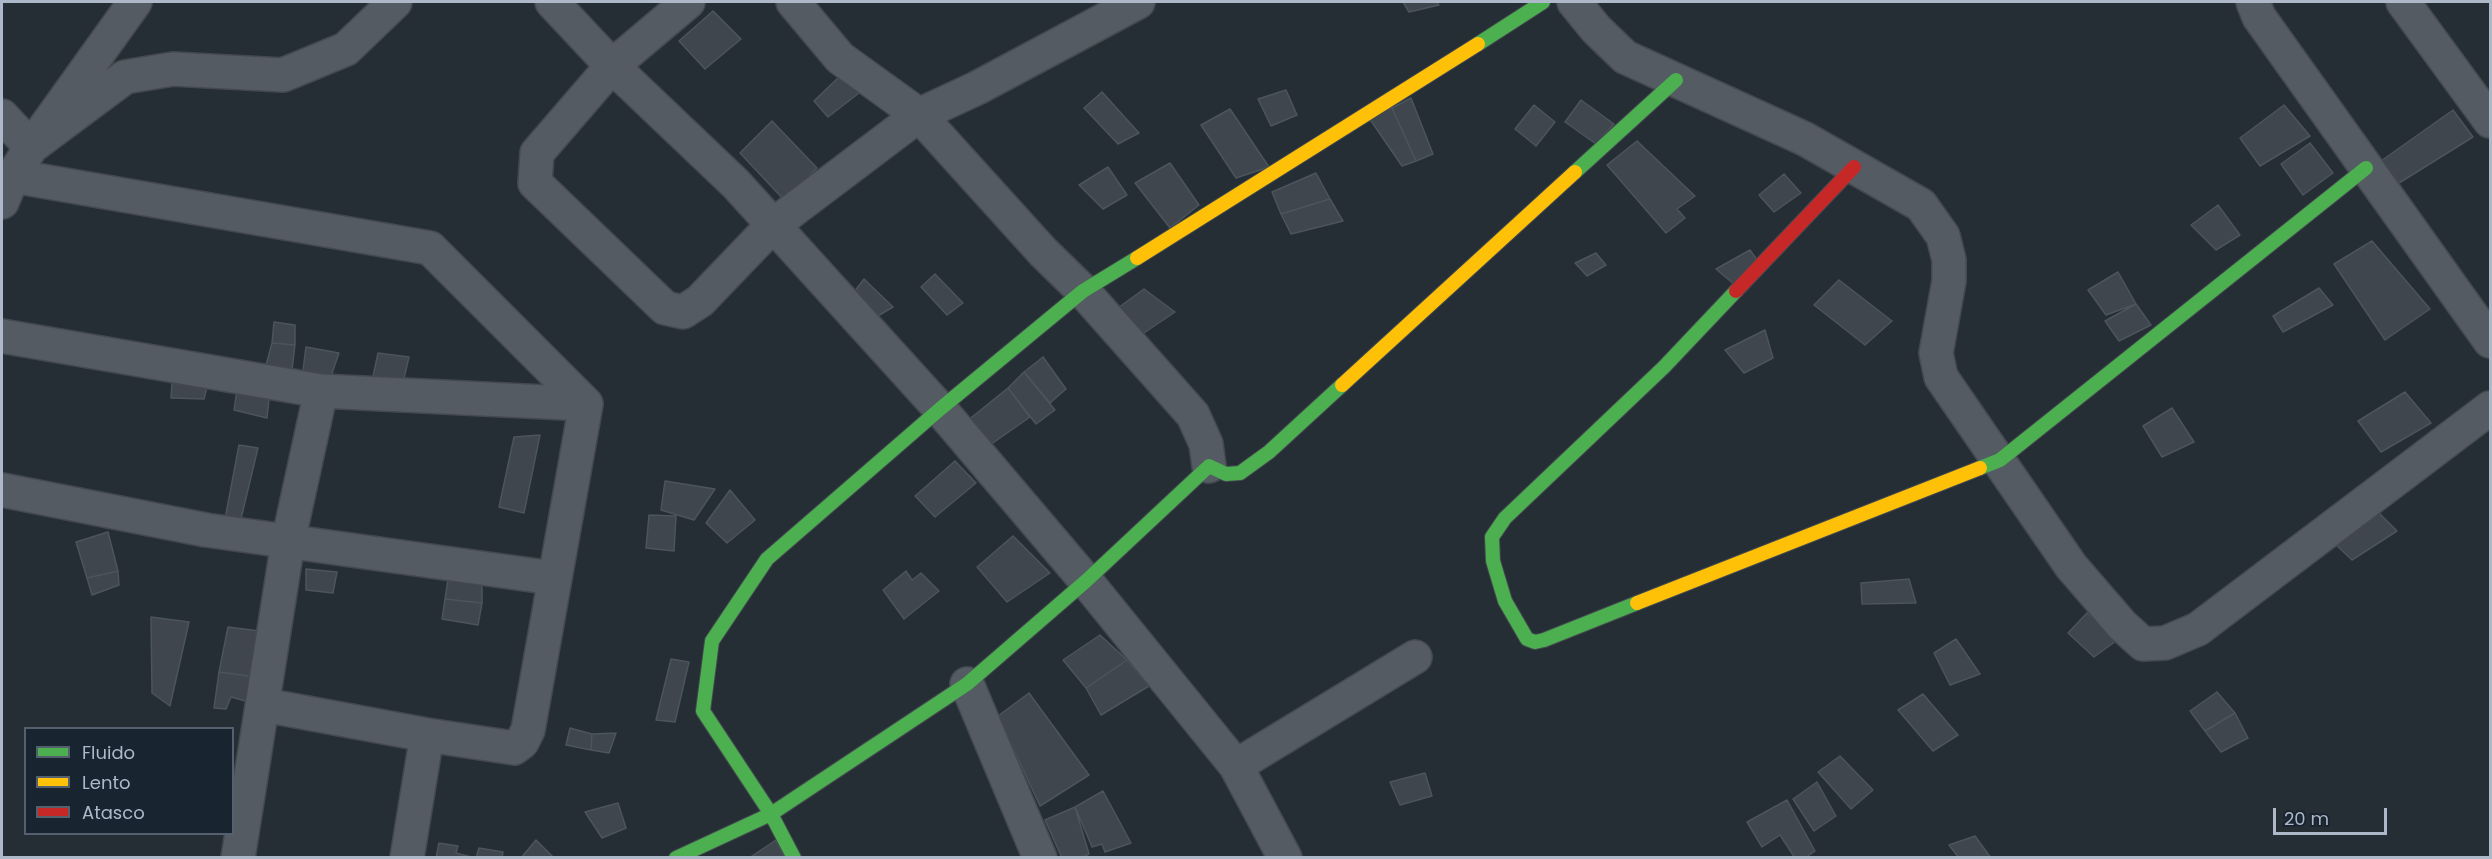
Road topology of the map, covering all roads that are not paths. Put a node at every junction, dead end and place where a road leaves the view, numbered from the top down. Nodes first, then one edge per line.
1 (135, 2) edge
2 (396, 2) edge
3 (552, 2) edge
4 (688, 2) edge
5 (793, 2) edge
6 (1138, 2) edge
7 (1543, 2) edge
8 (1574, 2) edge
9 (2403, 2) edge
10 (2263, 6) edge
11 (612, 66) junction
12 (1676, 80) junction
13 (919, 115) junction
14 (2, 116) edge
15 (2490, 121) edge
16 (30, 147) junction
17 (1854, 167) junction
18 (2366, 168) junction
19 (7, 189) edge
20 (772, 226) junction
21 (1083, 291) junction
22 (2, 336) edge
23 (2490, 341) edge
24 (321, 391) junction
25 (586, 404) junction
26 (2490, 408) edge
27 (940, 409) junction
28 (2000, 460) junction
29 (1209, 466) junction
30 (2, 490) edge
31 (288, 542) junction
32 (553, 578) junction
33 (1086, 581) junction
34 (1415, 657) dead end
35 (967, 684) junction
36 (264, 705) junction
37 (427, 735) junction
38 (1236, 766) junction
39 (771, 814) junction
40 (238, 858) edge
41 (407, 858) edge
42 (676, 858) edge
43 (794, 858) edge
44 (1040, 858) edge
45 (1285, 858) edge

1 - 16 street
2 - 16 street
3 - 11 street
4 - 11 street
5 - 13 street
6 - 13 street
7 - 21 street
8 - 12 street
9 - 15 street
10 - 18 street
11 - 20 street
11 - 20 street
12 - 17 street
12 - 29 street
13 - 20 street
13 - 21 street
14 - 16 street
16 - 19 street
17 - 28 street
17 - 28 street
18 - 23 street
18 - 28 street
19 - 25 street
20 - 27 street
21 - 27 street
21 - 29 street
22 - 24 street
24 - 25 street
24 - 31 street
25 - 32 street
26 - 28 street
27 - 33 street
27 - 39 street
29 - 33 street
30 - 31 street
31 - 32 street
31 - 36 street
32 - 37 street
33 - 35 street
33 - 38 street
34 - 38 street
35 - 39 street
35 - 44 street
36 - 37 street
36 - 40 street
37 - 41 street
38 - 45 street
39 - 42 street
39 - 43 street

